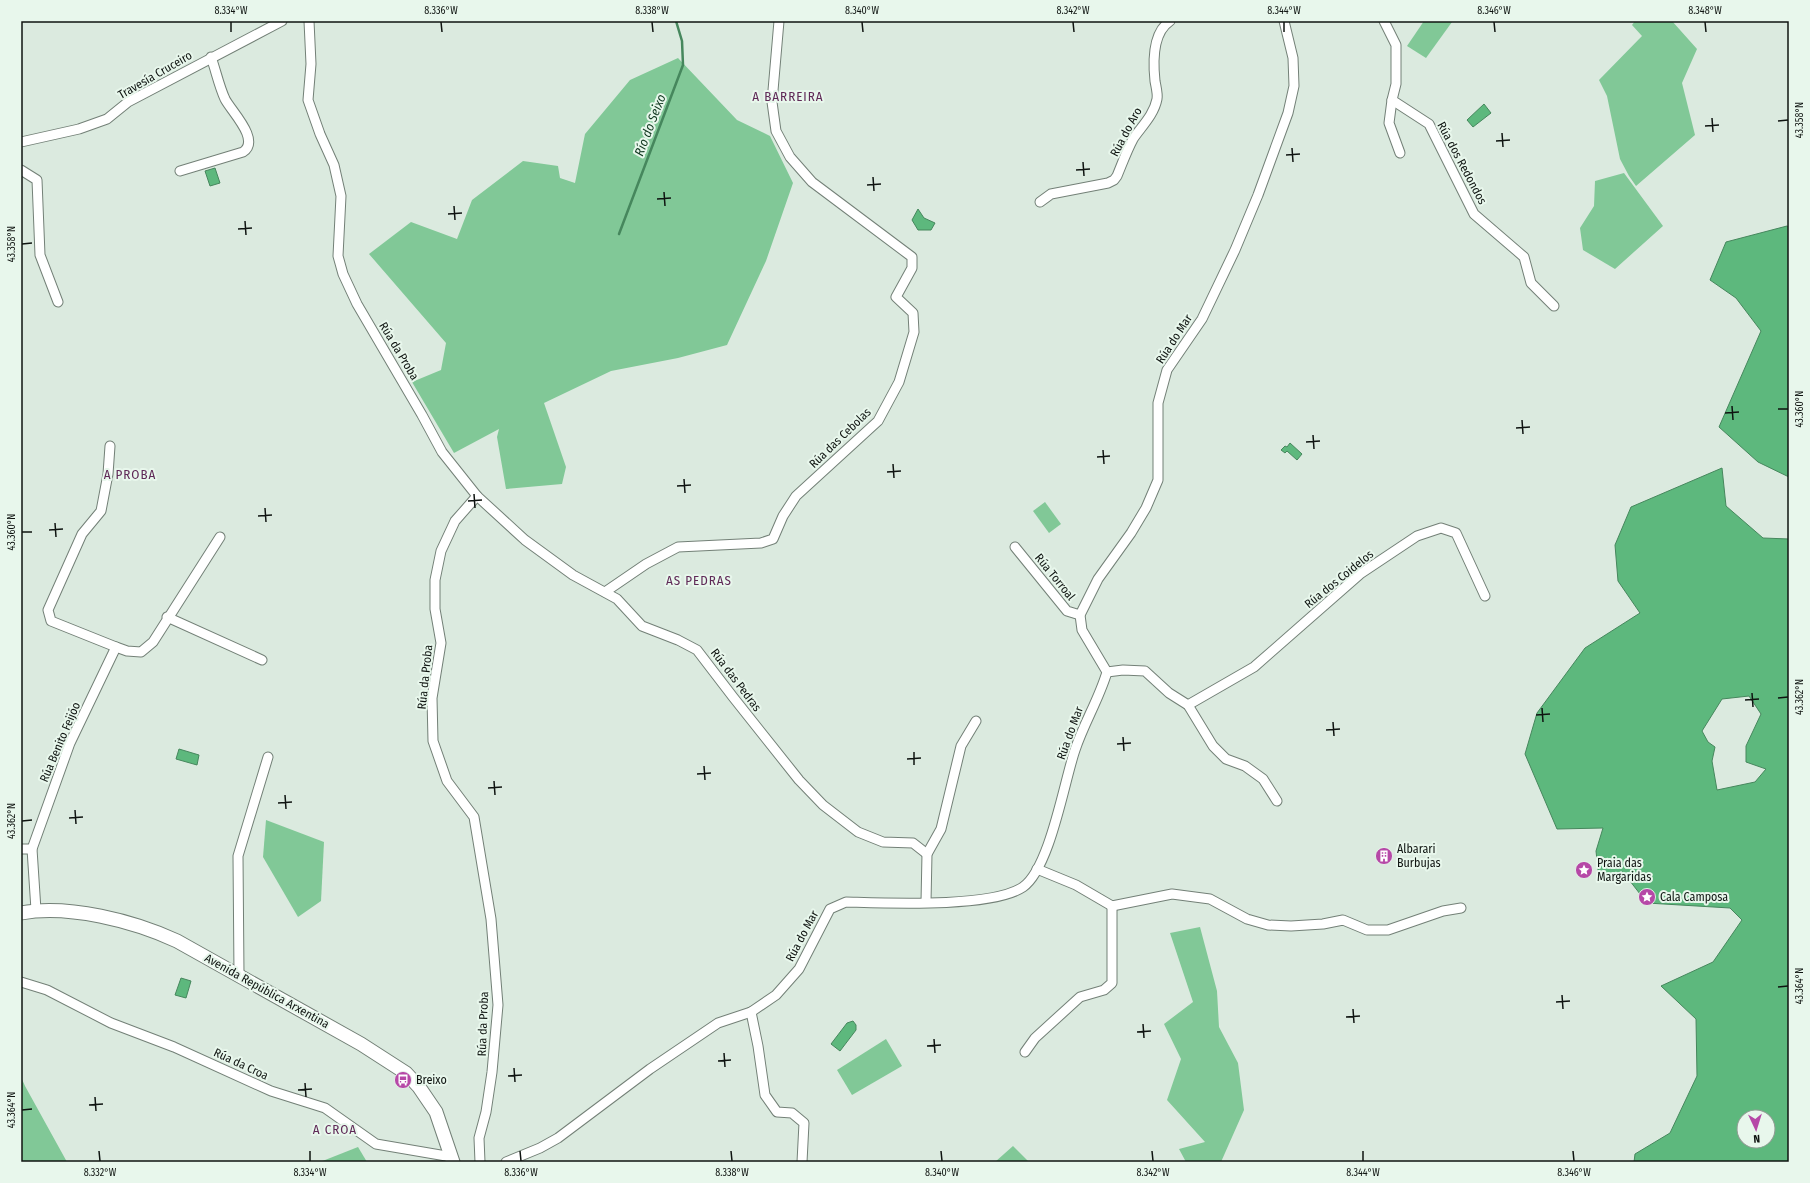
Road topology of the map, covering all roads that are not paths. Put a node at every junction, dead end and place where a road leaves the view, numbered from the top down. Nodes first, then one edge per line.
1 (282, 21) edge
2 (309, 21) edge
3 (779, 21) edge
4 (1170, 21) edge
5 (1284, 21) edge
6 (1384, 21) edge
7 (211, 57) junction
8 (1392, 100) junction
9 (21, 142) edge
10 (1400, 153) dead end
11 (21, 170) edge
12 (180, 171) dead end
13 (1040, 202) dead end
14 (58, 302) dead end
15 (1554, 306) dead end
16 (110, 446) dead end
17 (477, 496) junction
18 (220, 537) dead end
19 (1015, 547) dead end
20 (605, 592) junction
21 (1485, 596) dead end
22 (1080, 615) junction
23 (167, 617) junction
24 (116, 647) junction
25 (262, 660) dead end
26 (1107, 672) junction
27 (1188, 705) junction
28 (976, 721) dead end
29 (268, 757) dead end
30 (1277, 801) dead end
31 (21, 849) edge
32 (32, 849) junction
33 (927, 854) junction
34 (1037, 869) junction
35 (926, 902) junction
36 (1112, 906) junction
37 (1461, 908) dead end
38 (36, 910) junction
39 (21, 913) edge
40 (239, 975) junction
41 (21, 982) edge
42 (751, 1012) junction
43 (1025, 1052) dead end
44 (452, 1159) edge
45 (480, 1162) edge
46 (506, 1162) edge
47 (802, 1162) edge

1 - 7 street, Travesía Cruceiro
2 - 17 street, Rúa da Proba
3 - 20 street, Rúa das Cebolas
4 - 13 street, Rúa do Aro
5 - 22 street, Rúa do Mar
6 - 8 street
7 - 9 street, Travesía Cruceiro
7 - 12 street, Travesía Cruceiro
8 - 10 street
8 - 15 street, Rúa dos Redondos
11 - 14 street
16 - 24 street
17 - 20 street, Rúa das Pedras
17 - 45 street, Rúa da Proba
18 - 23 street
19 - 22 street, Rúa Torroal
20 - 33 street, Rúa das Pedras
21 - 27 street, Rúa dos Coidelos
22 - 26 street
23 - 24 street
23 - 25 street
24 - 32 street, Rúa Benito Feijóo
26 - 27 street
26 - 34 street, Rúa do Mar
27 - 30 street
28 - 33 street
29 - 40 street
31 - 32 street
32 - 38 street, Rúa Benito Feijóo
33 - 35 street
34 - 35 street, Rúa do Mar
34 - 36 street
35 - 42 street, Rúa do Mar
36 - 37 street
36 - 43 street
38 - 39 main road, Avenida República Arxentina
38 - 40 main road, Avenida República Arxentina
40 - 44 main road, Avenida República Arxentina
41 - 44 street, Rúa da Croa
42 - 46 street, Rúa do Mar
42 - 47 street

